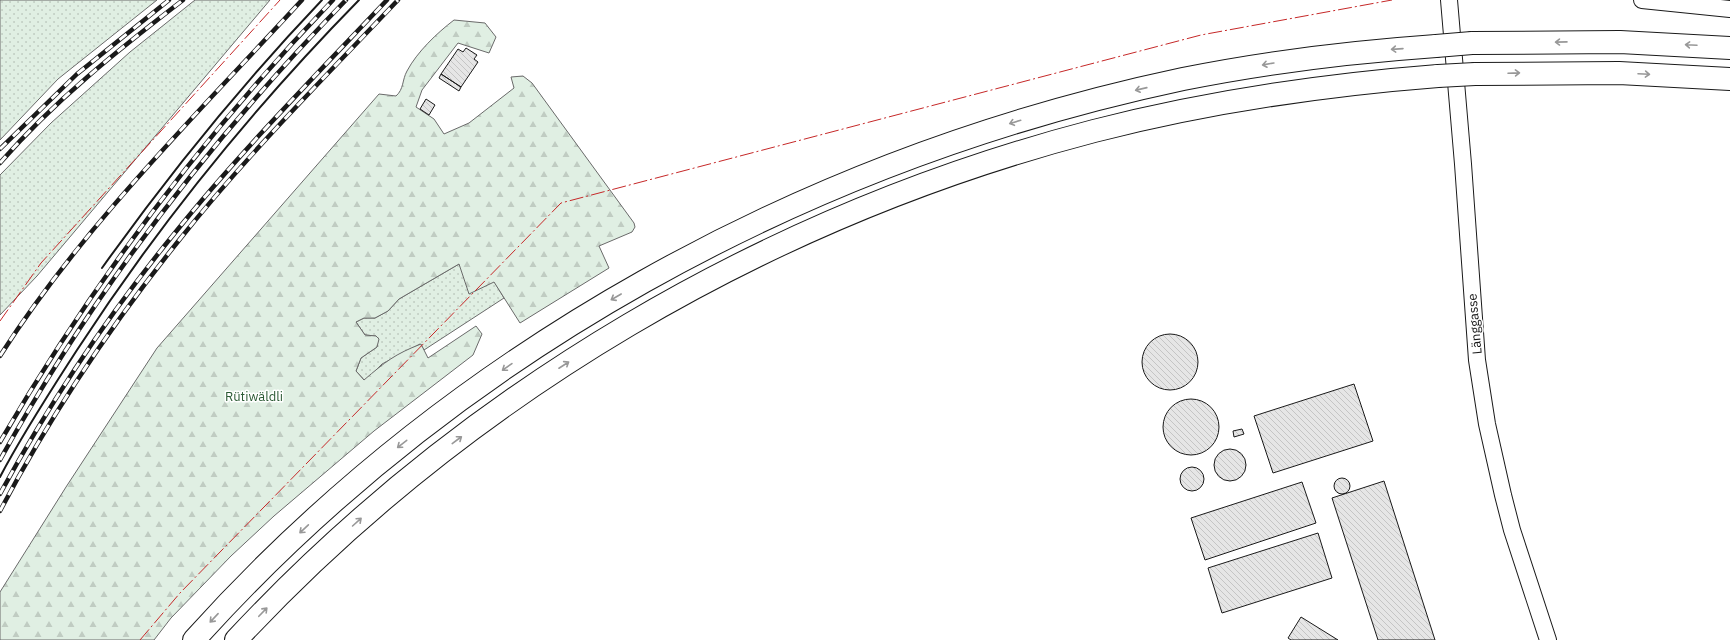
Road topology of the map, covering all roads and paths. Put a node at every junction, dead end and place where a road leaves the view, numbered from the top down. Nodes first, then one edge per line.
1 (1449, 0) edge
2 (1642, 0) edge
3 (1730, 9) edge
4 (1730, 48) edge
5 (1730, 78) edge
6 (194, 640) edge
7 (236, 640) edge
8 (1548, 640) edge

1 - 8 street, Länggasse
2 - 3 street
4 -> 6 highway, bridge
7 -> 5 highway, bridge

